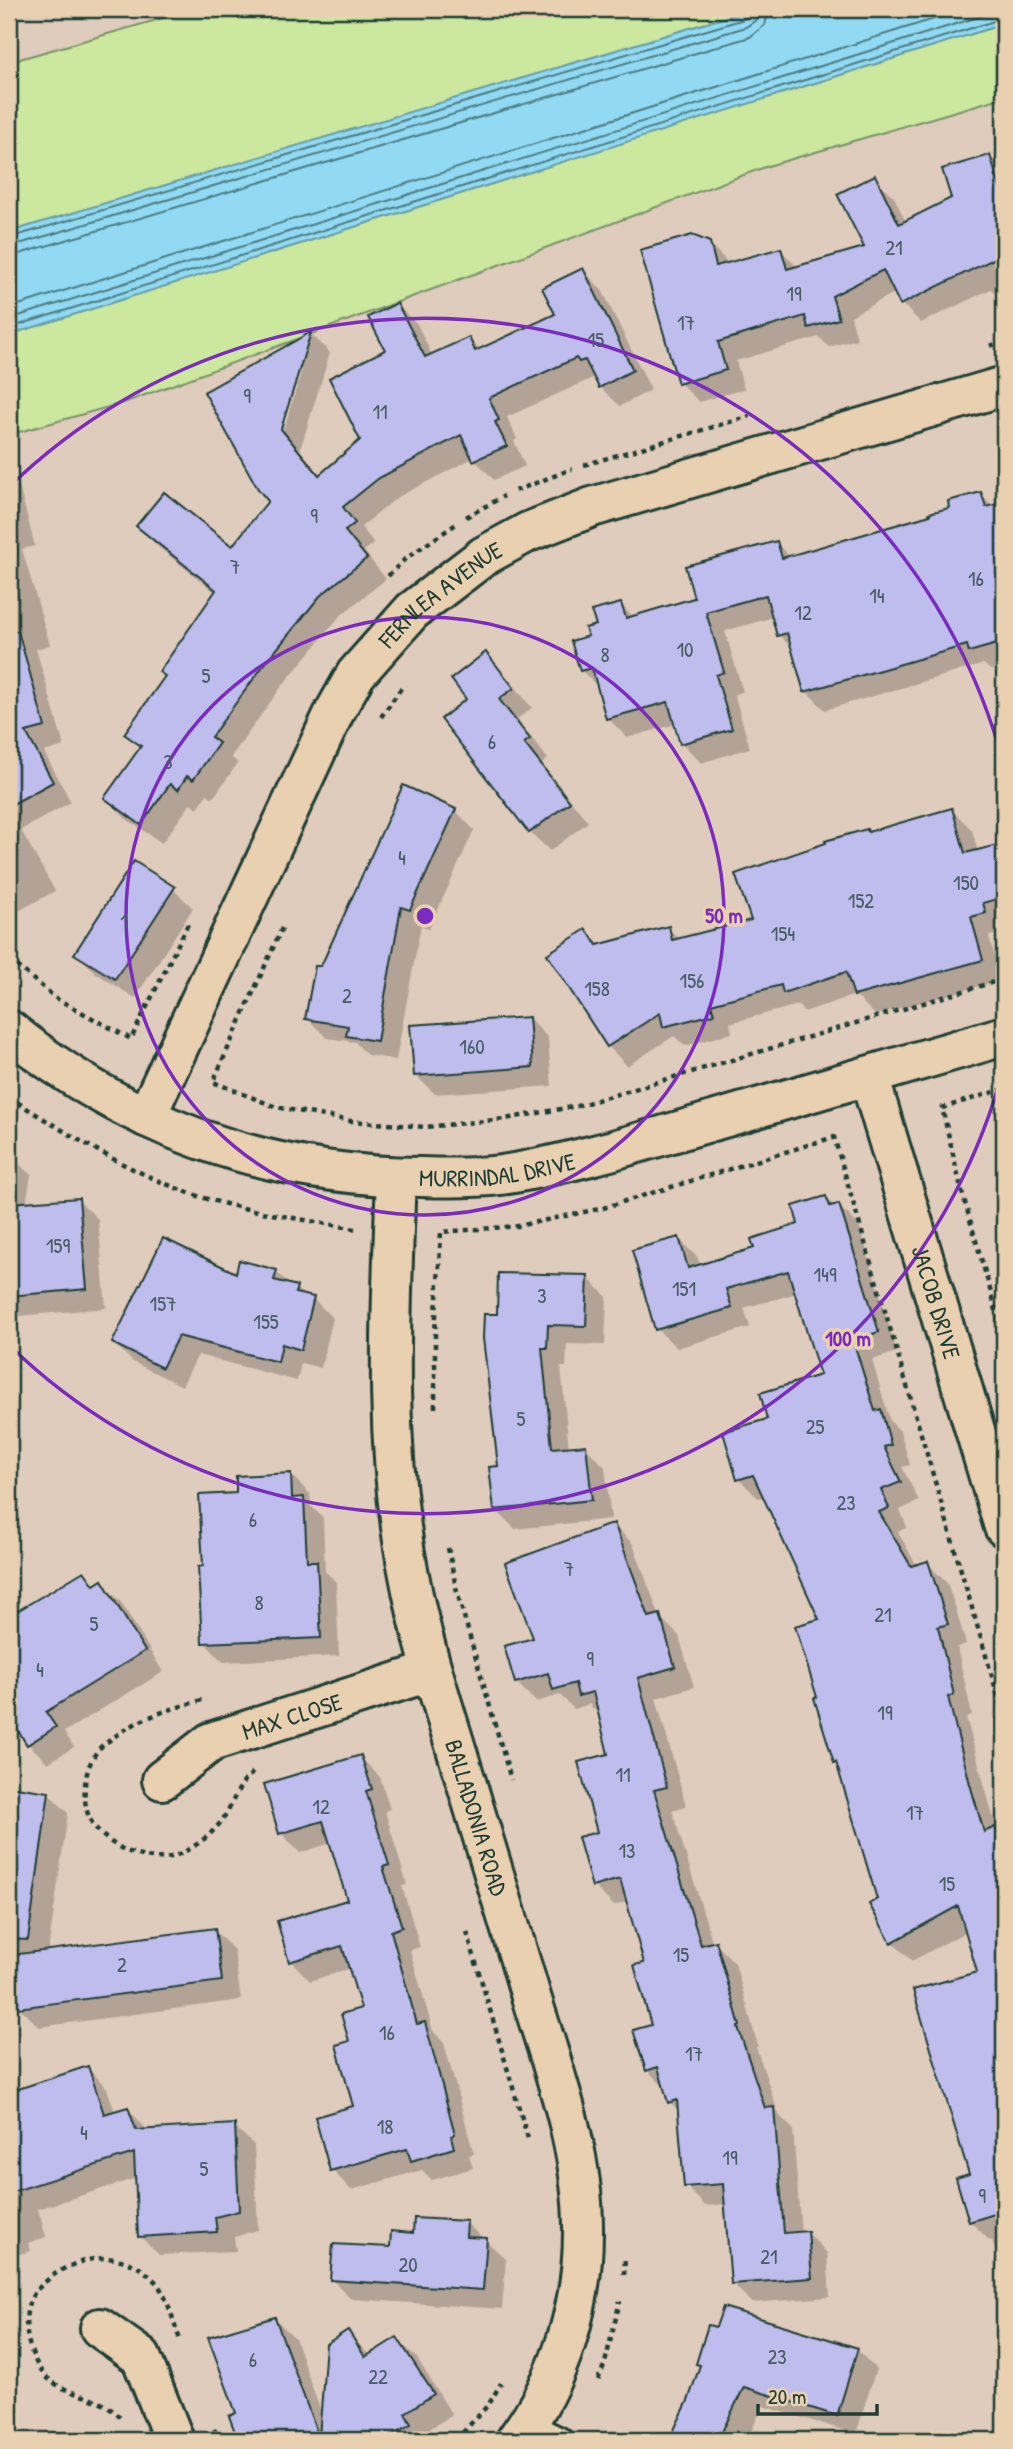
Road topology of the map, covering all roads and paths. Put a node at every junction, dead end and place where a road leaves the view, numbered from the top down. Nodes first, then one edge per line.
1 (1004, 386) edge
2 (404, 684) dead end
3 (375, 729) dead end
4 (286, 918) dead end
5 (9, 959) edge
6 (1004, 979) edge
7 (9, 1030) edge
8 (1004, 1036) edge
9 (131, 1039) dead end
10 (869, 1076) junction
11 (1004, 1090) edge
12 (9, 1097) edge
13 (146, 1117) junction
14 (396, 1177) junction
15 (356, 1230) dead end
16 (440, 1231) dead end
17 (1004, 1338) edge
18 (1004, 1527) edge
19 (432, 1671) junction
20 (1004, 1717) edge
21 (163, 1780) dead end
22 (466, 1931) dead end
23 (531, 2147) dead end
24 (100, 2328) dead end
25 (503, 2381) dead end
26 (534, 2435) edge
27 (174, 2440) edge
28 (457, 2440) edge

1 - 13 street, FERNLEA AVENUE
2 - 3 path
4 - 6 path
5 - 9 path
7 - 13 street, MURRINDAL DRIVE
8 - 10 street, MURRINDAL DRIVE
10 - 14 street, MURRINDAL DRIVE
10 - 18 street, JACOB DRIVE
11 - 17 path
12 - 15 path
13 - 14 street, MURRINDAL DRIVE
14 - 19 street, BALLADONIA ROAD
16 - 20 path
19 - 21 street, MAX CLOSE
19 - 26 street, BALLADONIA ROAD
22 - 23 path
24 - 27 street
25 - 28 path

